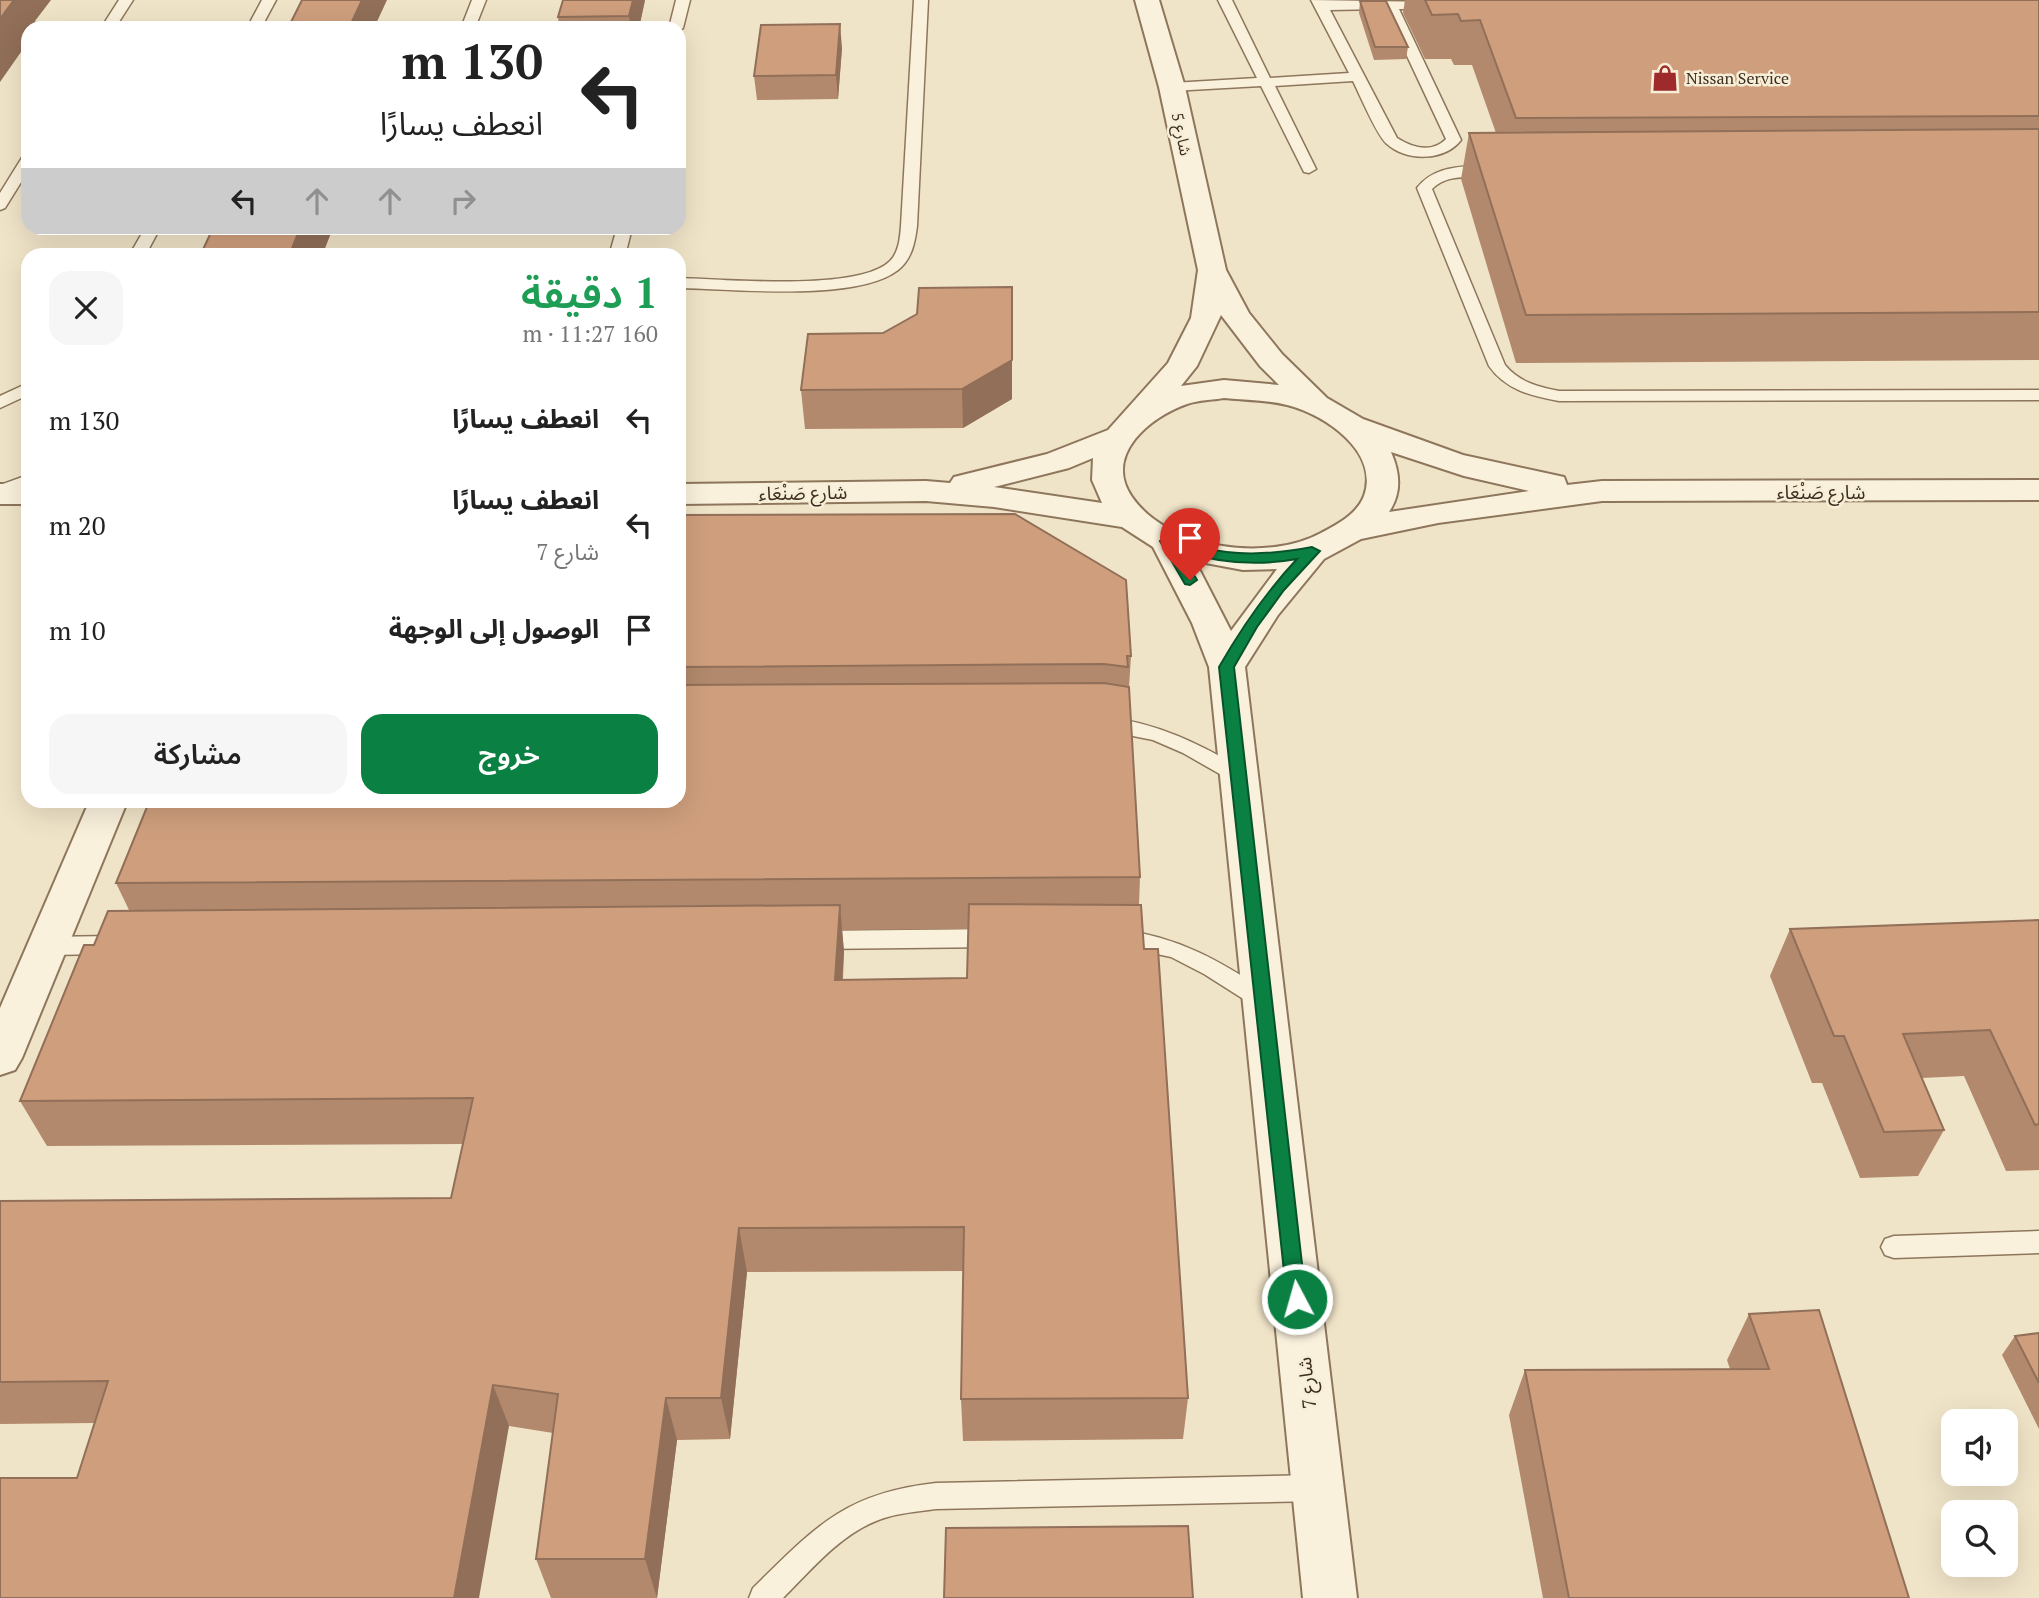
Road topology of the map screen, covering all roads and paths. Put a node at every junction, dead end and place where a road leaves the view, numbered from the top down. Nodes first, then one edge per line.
1 (126, 0) edge
2 (269, 0) edge
3 (479, 0) edge
4 (683, 0) edge
5 (921, 0) edge
6 (1147, 0) edge
7 (1225, 0) edge
8 (1319, 3) edge
9 (1390, 5) junction
10 (1446, 5) edge
11 (112, 21) edge
12 (258, 21) edge
13 (471, 21) edge
14 (678, 21) edge
15 (1358, 77) junction
16 (1266, 82) junction
17 (1172, 87) junction
18 (1309, 169) dead end
19 (21, 170) edge
20 (1511, 170) edge
21 (0, 205) edge
22 (1212, 270) junction
23 (686, 283) edge
24 (21, 392) edge
25 (2039, 395) edge
26 (0, 403) edge
27 (1318, 405) junction
28 (1141, 413) junction
29 (1354, 426) junction
30 (1114, 438) junction
31 (21, 483) edge
32 (2039, 490) edge
33 (926, 491) junction
34 (1602, 491) junction
35 (0, 493) edge
36 (21, 494) edge
37 (686, 494) edge
38 (1132, 518) junction
39 (1358, 529) junction
40 (1167, 541) junction
41 (1312, 551) junction
42 (1227, 667) junction
43 (1088, 724) edge
44 (1238, 776) junction
45 (105, 808) edge
46 (1016, 938) edge
47 (1099, 938) edge
48 (794, 940) edge
49 (130, 945) edge
50 (47, 946) junction
51 (1264, 1001) junction
52 (0, 1058) edge
53 (2039, 1242) edge
54 (1894, 1247) dead end
55 (1317, 1488) junction
56 (763, 1598) edge
57 (1330, 1598) edge

1 - 11 lane
2 - 12 lane
3 - 13 lane
4 - 14 lane
5 - 23 lane
6 - 17 street, شارع 5
7 - 16 lane
8 - 9 lane
8 - 15 lane
9 - 10 lane
9 - 15 lane
15 - 16 lane
16 - 17 lane
16 - 18 lane
17 - 22 street, شارع 5
19 - 21 lane
20 - 25 lane
22 - 27 street, شارع 5
22 - 28 street, شارع 5
24 - 26 lane
27 - 28 street
27 - 29 street
28 - 30 street
29 - 34 street, شارع صَنْعَاء
29 - 39 street
30 - 33 street, شارع صَنْعَاء
30 - 38 street
31 - 35 lane
32 - 34 street, شارع صَنْعَاء
33 - 37 street, شارع صَنْعَاء
33 - 38 street, شارع صَنْعَاء
34 - 39 street, شارع صَنْعَاء
35 - 36 street
38 - 40 street
39 - 41 street
40 - 41 street
40 - 42 street, شارع 7
41 - 42 street
42 - 44 street, شارع 7
43 - 44 lane
44 - 51 street, شارع 7
45 - 50 street
46 - 48 lane
47 - 51 lane
49 - 50 lane
50 - 52 street
51 - 55 street, شارع 7
53 - 54 lane
55 - 56 lane
55 - 57 street, شارع 7

